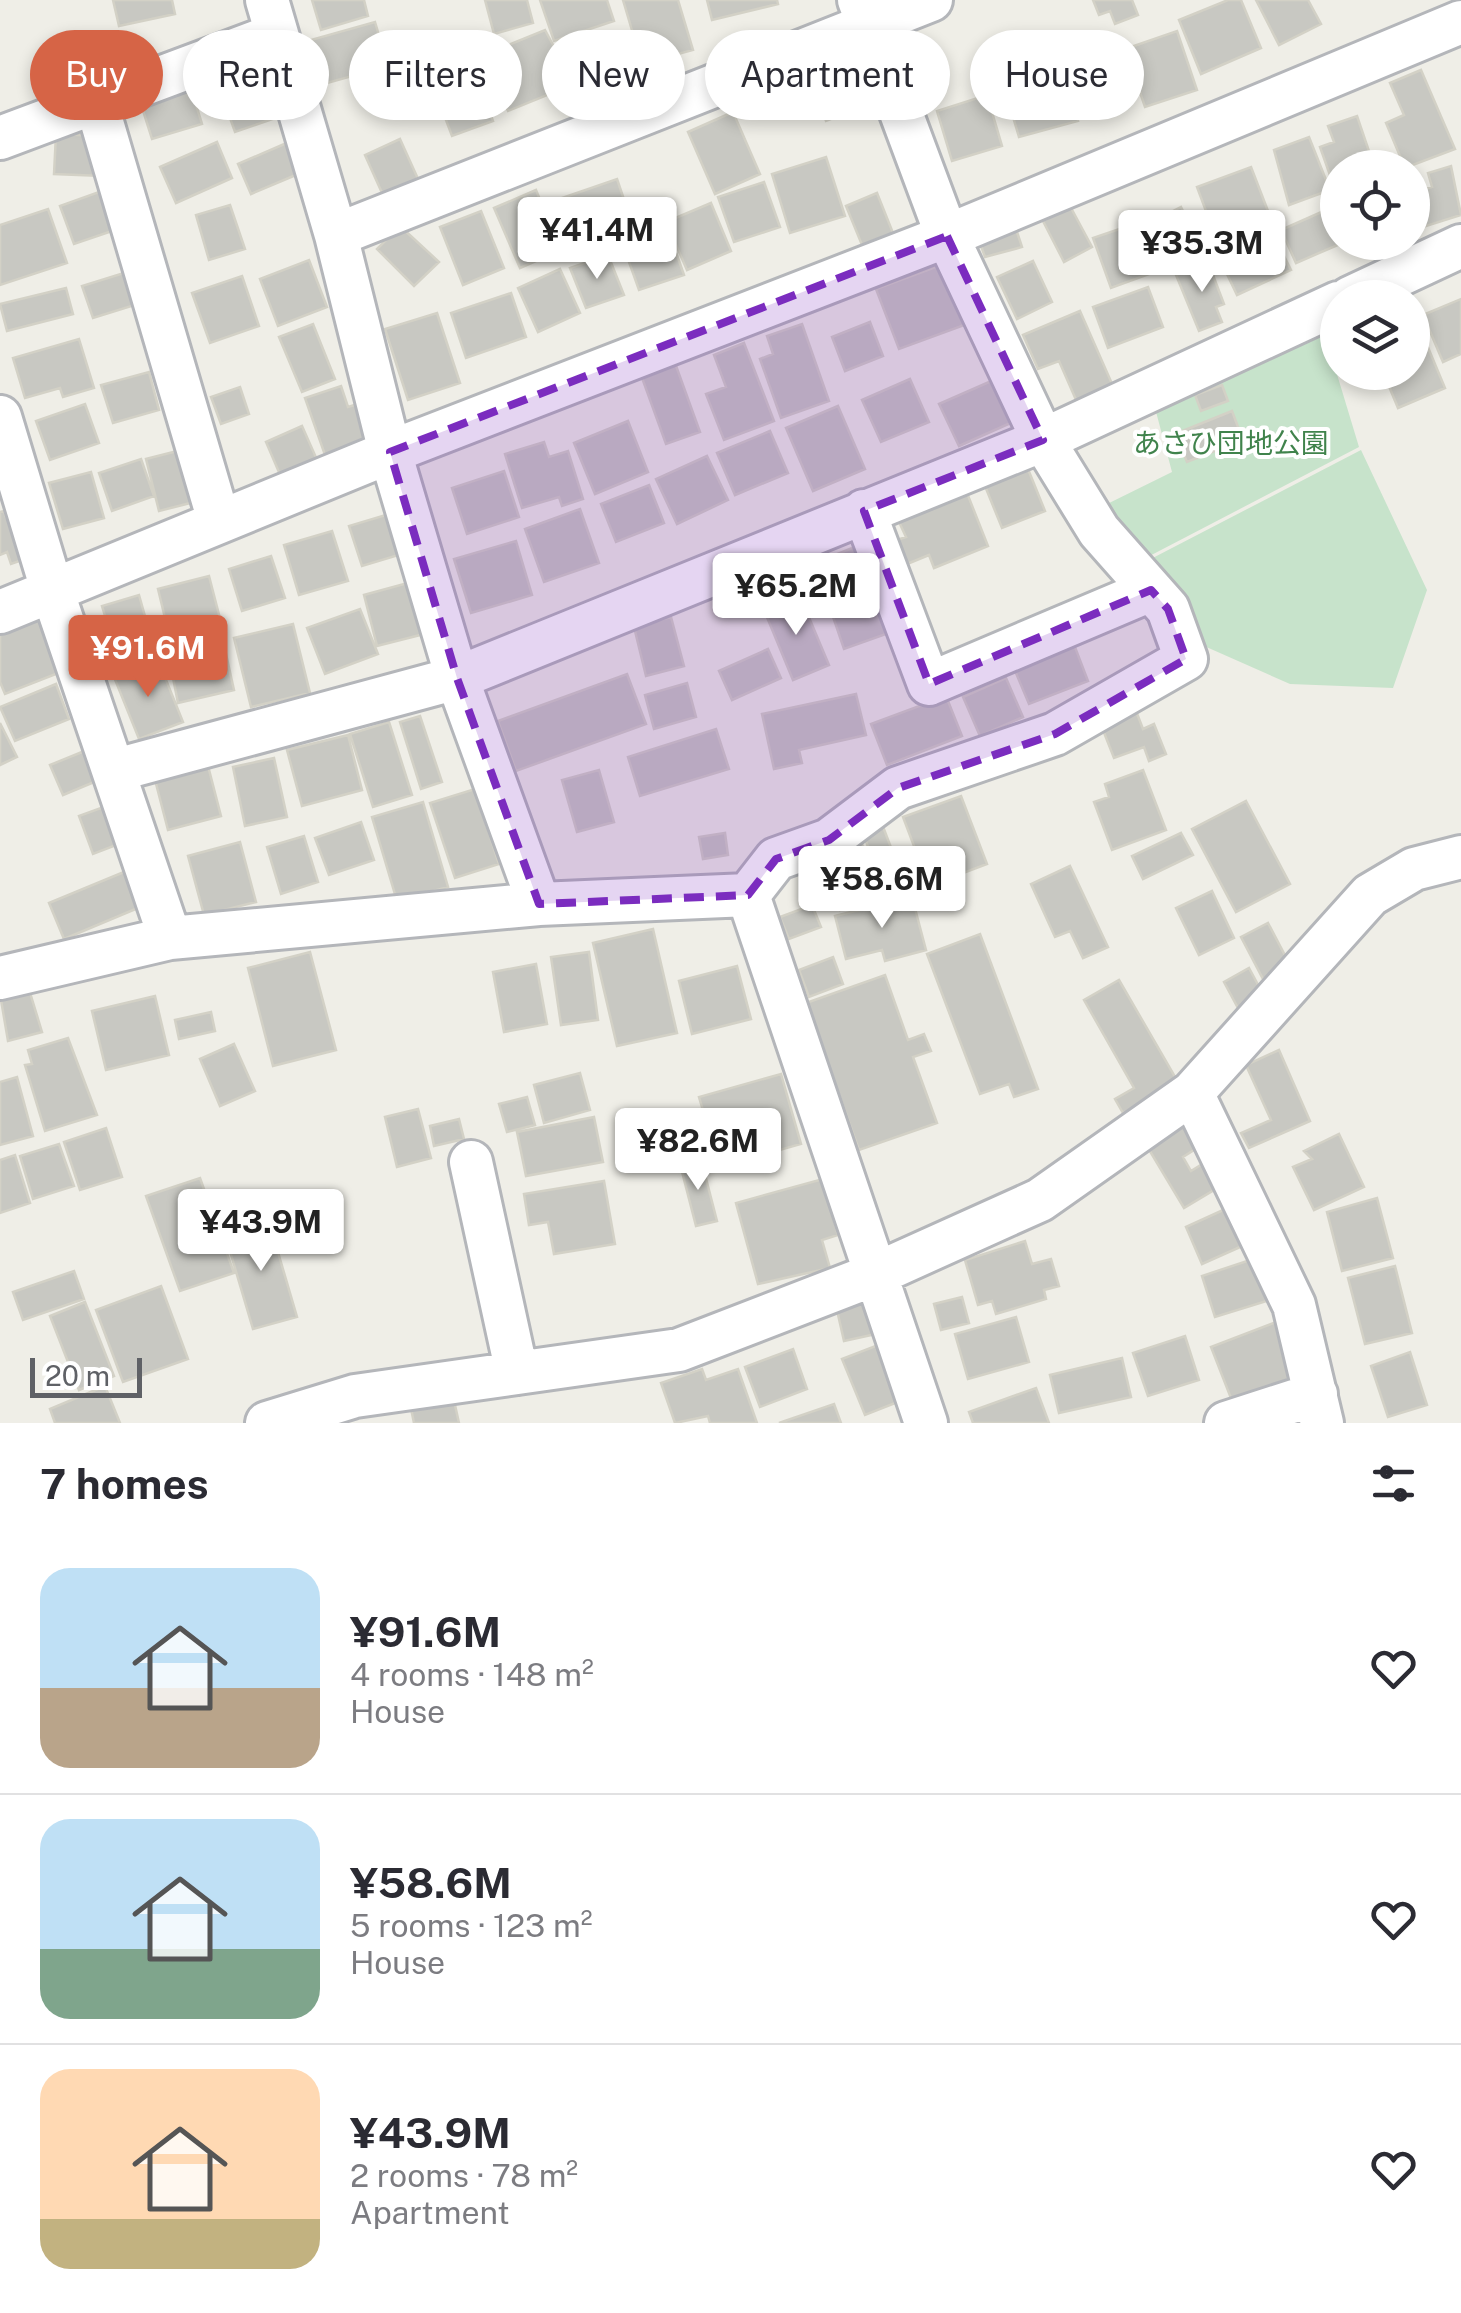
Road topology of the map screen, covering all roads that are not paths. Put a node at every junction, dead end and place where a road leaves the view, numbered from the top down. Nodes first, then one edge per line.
1 (931, 0) edge
2 (864, 13) edge
3 (271, 18) edge
4 (1461, 22) edge
5 (163, 70) edge
6 (48, 120) edge
7 (101, 120) edge
8 (0, 138) edge
9 (336, 236) junction
10 (947, 236) junction
11 (1461, 246) edge
12 (1388, 280) edge
13 (1320, 312) edge
14 (0, 417) edge
15 (1043, 440) junction
16 (390, 452) junction
17 (864, 511) junction
18 (219, 521) junction
19 (1152, 590) junction
20 (53, 593) junction
21 (0, 612) edge
22 (457, 678) junction
23 (116, 770) junction
24 (1461, 857) edge
25 (748, 895) junction
26 (538, 904) junction
27 (170, 938) junction
28 (0, 978) edge
29 (1192, 1093) junction
30 (470, 1162) dead end
31 (876, 1274) junction
32 (517, 1374) junction
33 (1319, 1408) edge
34 (358, 1409) edge
35 (267, 1423) edge
36 (926, 1423) edge
37 (1226, 1423) edge

1 - 2 street
2 - 9 street
2 - 10 street
3 - 5 street
3 - 9 street
4 - 10 street
6 - 8 street
7 - 18 street
9 - 16 street
10 - 15 street
10 - 16 street
11 - 12 street
13 - 15 street
14 - 20 street
15 - 17 street
15 - 19 street
16 - 18 street
16 - 22 street
17 - 19 street
17 - 22 street
18 - 20 street
19 - 25 street
20 - 21 street
20 - 23 street
22 - 23 street
22 - 26 street
23 - 27 street
24 - 29 street
25 - 26 street
25 - 31 street
26 - 27 street
27 - 28 street
29 - 31 street
29 - 33 street
30 - 32 street
31 - 32 street
31 - 36 street
32 - 34 street
33 - 37 street
34 - 35 street

